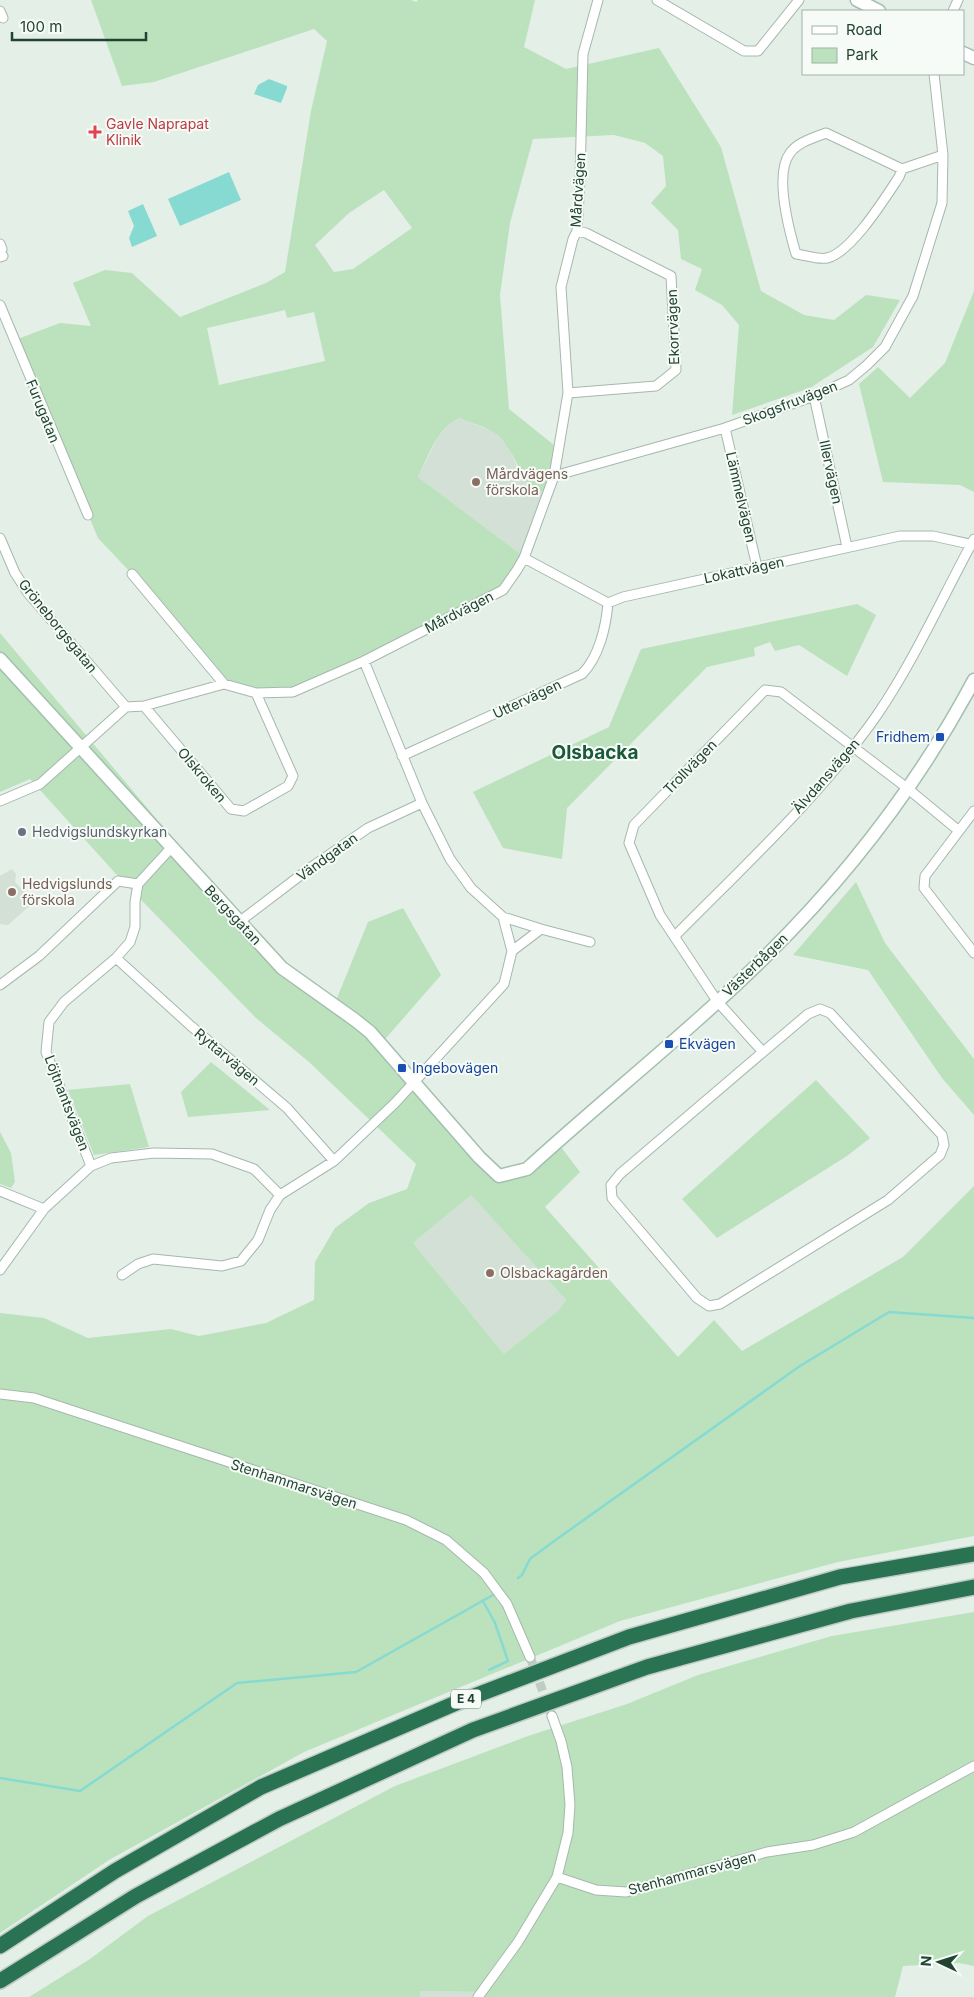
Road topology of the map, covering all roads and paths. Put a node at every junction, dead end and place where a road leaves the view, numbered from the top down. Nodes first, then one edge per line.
1 (598, 0) edge
2 (657, 0) edge
3 (799, 0) edge
4 (857, 0) edge
5 (877, 10) edge
6 (934, 75) edge
7 (943, 155) junction
8 (902, 169) junction
9 (577, 231) junction
10 (0, 306) edge
11 (568, 393) junction
12 (814, 396) junction
13 (725, 428) junction
14 (554, 476) junction
15 (88, 516) dead end
16 (0, 538) edge
17 (973, 543) edge
18 (847, 547) junction
19 (524, 558) junction
20 (757, 567) junction
21 (132, 574) dead end
22 (608, 603) junction
23 (0, 659) edge
24 (364, 661) junction
25 (974, 680) edge
26 (224, 684) junction
27 (256, 693) junction
28 (144, 706) junction
29 (126, 707) junction
30 (853, 746) junction
31 (81, 749) junction
32 (402, 756) junction
33 (907, 788) junction
34 (0, 801) edge
35 (422, 803) junction
36 (974, 811) edge
37 (959, 830) junction
38 (171, 848) junction
39 (138, 884) junction
40 (503, 917) junction
41 (239, 922) junction
42 (541, 929) junction
43 (675, 936) junction
44 (590, 942) dead end
45 (512, 951) junction
46 (974, 953) edge
47 (116, 958) junction
48 (0, 985) edge
49 (717, 1001) junction
50 (763, 1052) junction
51 (414, 1082) junction
52 (479, 1157) joint
53 (334, 1161) junction
54 (91, 1166) junction
55 (0, 1191) edge
56 (280, 1195) junction
57 (44, 1209) junction
58 (0, 1270) edge
59 (122, 1275) dead end
60 (0, 1394) edge
61 (974, 1554) edge
62 (974, 1587) edge
63 (530, 1656) tunnel mouth
64 (552, 1716) tunnel mouth
65 (974, 1766) edge
66 (557, 1877) junction
67 (0, 1946) edge
68 (0, 1981) edge
69 (478, 1997) edge

1 - 9 street, Mårdvägen
2 - 3 street
4 - 5 street
6 - 7 street, Skogsfruvägen
7 - 8 street
7 - 12 street, Skogsfruvägen
8 - 8 street
9 - 11 street, Mårdvägen
9 - 11 street, Ekorrvägen
10 - 15 street, Furugatan
11 - 14 street, Mårdvägen
12 - 13 street, Skogsfruvägen
12 - 18 street, Illervägen
13 - 14 street, Skogsfruvägen
13 - 20 street, Lämmelvägen
14 - 19 street, Mårdvägen
16 - 29 street, Gröneborgsgatan
17 - 18 street, Lokattvägen
17 - 30 street, Älvdansvägen
18 - 20 street, Lokattvägen
19 - 22 street
19 - 24 street, Mårdvägen
20 - 22 street, Lokattvägen
21 - 26 street
22 - 32 street, Uttervägen
23 - 31 street, Bergsgatan
24 - 27 street, Mårdvägen
24 - 32 street
25 - 33 street, Västerbågen
26 - 27 street, Mårdvägen
26 - 28 street
27 - 28 street, Olskroken
28 - 29 street
29 - 31 street
30 - 33 street, Trollvägen
30 - 43 street, Älvdansvägen
30 - 43 street, Trollvägen
31 - 34 street
31 - 38 street, Bergsgatan
32 - 35 street
33 - 37 street, Trollvägen
33 - 49 street, Västerbågen
35 - 40 street
35 - 41 street, Vändgatan
36 - 37 street
37 - 46 street
38 - 39 street
38 - 41 street, Bergsgatan
39 - 47 street, Löjtnantsvägen
39 - 48 street
40 - 42 street
40 - 45 street
41 - 51 street, Bergsgatan
42 - 44 street
42 - 45 street
43 - 49 street, Trollvägen
45 - 51 street
47 - 53 street, Ryttarvägen
47 - 54 street, Löjtnantsvägen
49 - 50 street
49 - 52 street, Västerbågen
50 - 50 street
51 - 52 street, Bergsgatan
51 - 53 street
53 - 56 street
54 - 56 street
54 - 57 street
55 - 57 street
56 - 59 street
57 - 58 street
60 - 63 street, Stenhammarsvägen
61 - 67 highway, E 4
62 - 68 highway, E 4
64 - 66 street
65 - 66 street, Stenhammarsvägen
66 - 69 street

